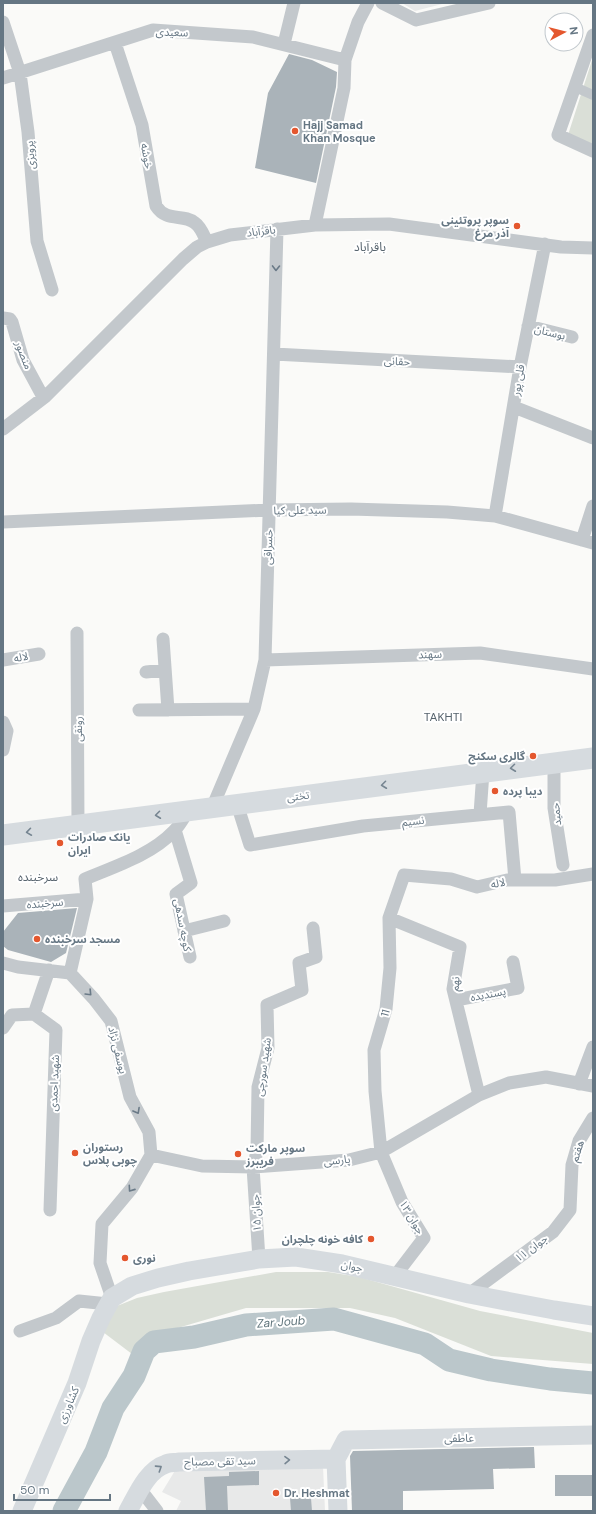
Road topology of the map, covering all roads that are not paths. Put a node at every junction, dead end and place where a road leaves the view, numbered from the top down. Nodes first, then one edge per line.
1 (294, 3) edge
2 (368, 3) edge
3 (382, 3) edge
4 (489, 3) edge
5 (3, 22) edge
6 (593, 35) edge
7 (115, 43) junction
8 (284, 44) junction
9 (345, 60) junction
10 (20, 73) junction
11 (3, 78) edge
12 (575, 87) junction
13 (593, 96) edge
14 (593, 151) edge
15 (315, 225) junction
16 (277, 229) junction
17 (207, 242) junction
18 (545, 244) junction
19 (593, 248) edge
20 (52, 290) dead end
21 (3, 318) edge
22 (528, 326) junction
23 (572, 338) dead end
24 (274, 354) junction
25 (520, 367) junction
26 (43, 397) junction
27 (514, 407) junction
28 (3, 429) edge
29 (593, 438) edge
30 (593, 506) edge
31 (269, 510) junction
32 (495, 516) junction
33 (3, 522) edge
34 (588, 541) edge
35 (77, 633) dead end
36 (163, 639) dead end
37 (39, 654) dead end
38 (3, 660) edge
39 (265, 660) junction
40 (165, 670) junction
41 (593, 670) edge
42 (146, 672) dead end
43 (254, 709) junction
44 (139, 710) dead end
45 (168, 710) junction
46 (3, 722) edge
47 (3, 750) edge
48 (593, 758) edge
49 (554, 763) junction
50 (483, 772) junction
51 (237, 804) junction
52 (212, 808) junction
53 (188, 811) junction
54 (480, 814) junction
55 (78, 825) junction
56 (175, 830) junction
57 (3, 835) edge
58 (563, 865) dead end
59 (593, 874) edge
60 (404, 875) joint
61 (515, 880) junction
62 (86, 899) junction
63 (3, 906) edge
64 (389, 918) junction
65 (224, 921) dead end
66 (313, 928) dead end
67 (184, 931) junction
68 (190, 957) dead end
69 (513, 962) dead end
70 (3, 963) edge
71 (49, 970) junction
72 (70, 973) junction
73 (456, 1000) junction
74 (34, 1014) junction
75 (3, 1028) edge
76 (593, 1047) edge
77 (579, 1084) junction
78 (593, 1086) edge
79 (479, 1095) junction
80 (593, 1118) edge
81 (380, 1152) junction
82 (151, 1155) junction
83 (253, 1167) junction
84 (572, 1187) joint
85 (50, 1210) dead end
86 (259, 1259) junction
87 (395, 1276) junction
88 (469, 1294) junction
89 (110, 1301) junction
90 (593, 1316) edge
91 (20, 1331) dead end
92 (593, 1435) edge
93 (336, 1459) junction
94 (140, 1489) junction
95 (22, 1511) edge
96 (128, 1511) edge
97 (158, 1511) edge
98 (338, 1511) edge

1 - 8 street
2 - 9 street
3 - 4 street
5 - 10 street, پرویزی
6 - 12 street
7 - 8 street, سعیدی
7 - 10 street, سعیدی
7 - 17 street, خوشه
8 - 9 street, سعیدی
9 - 15 street
10 - 11 street, سعیدی
10 - 20 street, پرویزی
12 - 13 street
12 - 14 street
15 - 16 street, باقرآباد
15 - 18 street, باقرآباد
16 - 17 street, باقرآباد
16 -> 24 street, خسراقی
17 - 26 street, باقرآباد
18 - 19 street, باقرآباد
18 - 22 street, قلی پور
21 - 26 street, منصور
22 - 23 street, بوستان
22 - 25 street, قلی پور
24 - 25 street, حقانی
24 - 31 street, خسراقی
25 - 27 street, قلی پور
26 - 28 street, باقرآباد
27 - 29 street
27 - 32 street, قلی پور
30 - 34 street
31 - 32 street, سید علی کیا
31 - 33 street, سید علی کیا
31 - 39 street, خسراقی
32 - 34 street, سید علی کیا
35 - 55 street, رونقی
36 - 40 street
37 - 38 street, لاله
39 - 41 street, سهند
39 - 43 street, خسراقی
40 - 42 street
40 - 45 street
43 - 45 street
43 - 52 street, خسراقی
44 - 45 street
46 - 47 street
48 - 49 main road, تختی
49 -> 50 main road, تختی
49 - 58 street, حمید
50 -> 51 main road, تختی
50 - 54 street
51 - 52 main road, تختی
51 - 54 street, نسیم
52 - 53 main road, تختی
53 -> 55 main road, تختی
53 - 56 street
54 - 61 street, نسیم
55 -> 57 main road, تختی
56 - 62 street
56 - 67 street, کوچه سدهی
59 - 61 street, لاله
60 - 61 street, لاله
60 - 64 street, 11
62 - 63 street, سرخبنده
62 - 72 street
64 - 73 street, نهم
64 - 81 street, 11
65 - 67 street
66 - 83 street, شهید سورچی
67 - 68 street, کوچه سدهی
69 - 73 street, پسندیده
70 - 71 street
71 - 72 street
71 - 74 street
72 -> 82 street, یوسفی نژاد
73 - 79 street, نهم
74 - 75 street
74 - 85 street, شهید احمدی
76 - 77 street
77 - 78 street, پارسی
77 - 79 street, پارسی
79 - 81 street, پارسی
80 - 84 street, هفتم
81 - 83 street, پارسی
81 - 87 street, جوان ۱۳
82 - 83 street, پارسی
82 -> 89 street
83 - 86 street, جوان ۱۵
84 - 88 street, جوان ۱۱
86 - 87 main road, جوان
86 - 89 main road, جوان
87 - 88 main road, جوان
88 - 90 main road, جوان
89 - 91 street
89 - 95 main road, کشاورزی
92 - 93 main road, عاطفی
94 -> 93 main road, سید تقی مصباح
93 - 98 main road
94 - 96 main road, سید تقی مصباح
94 - 97 street

